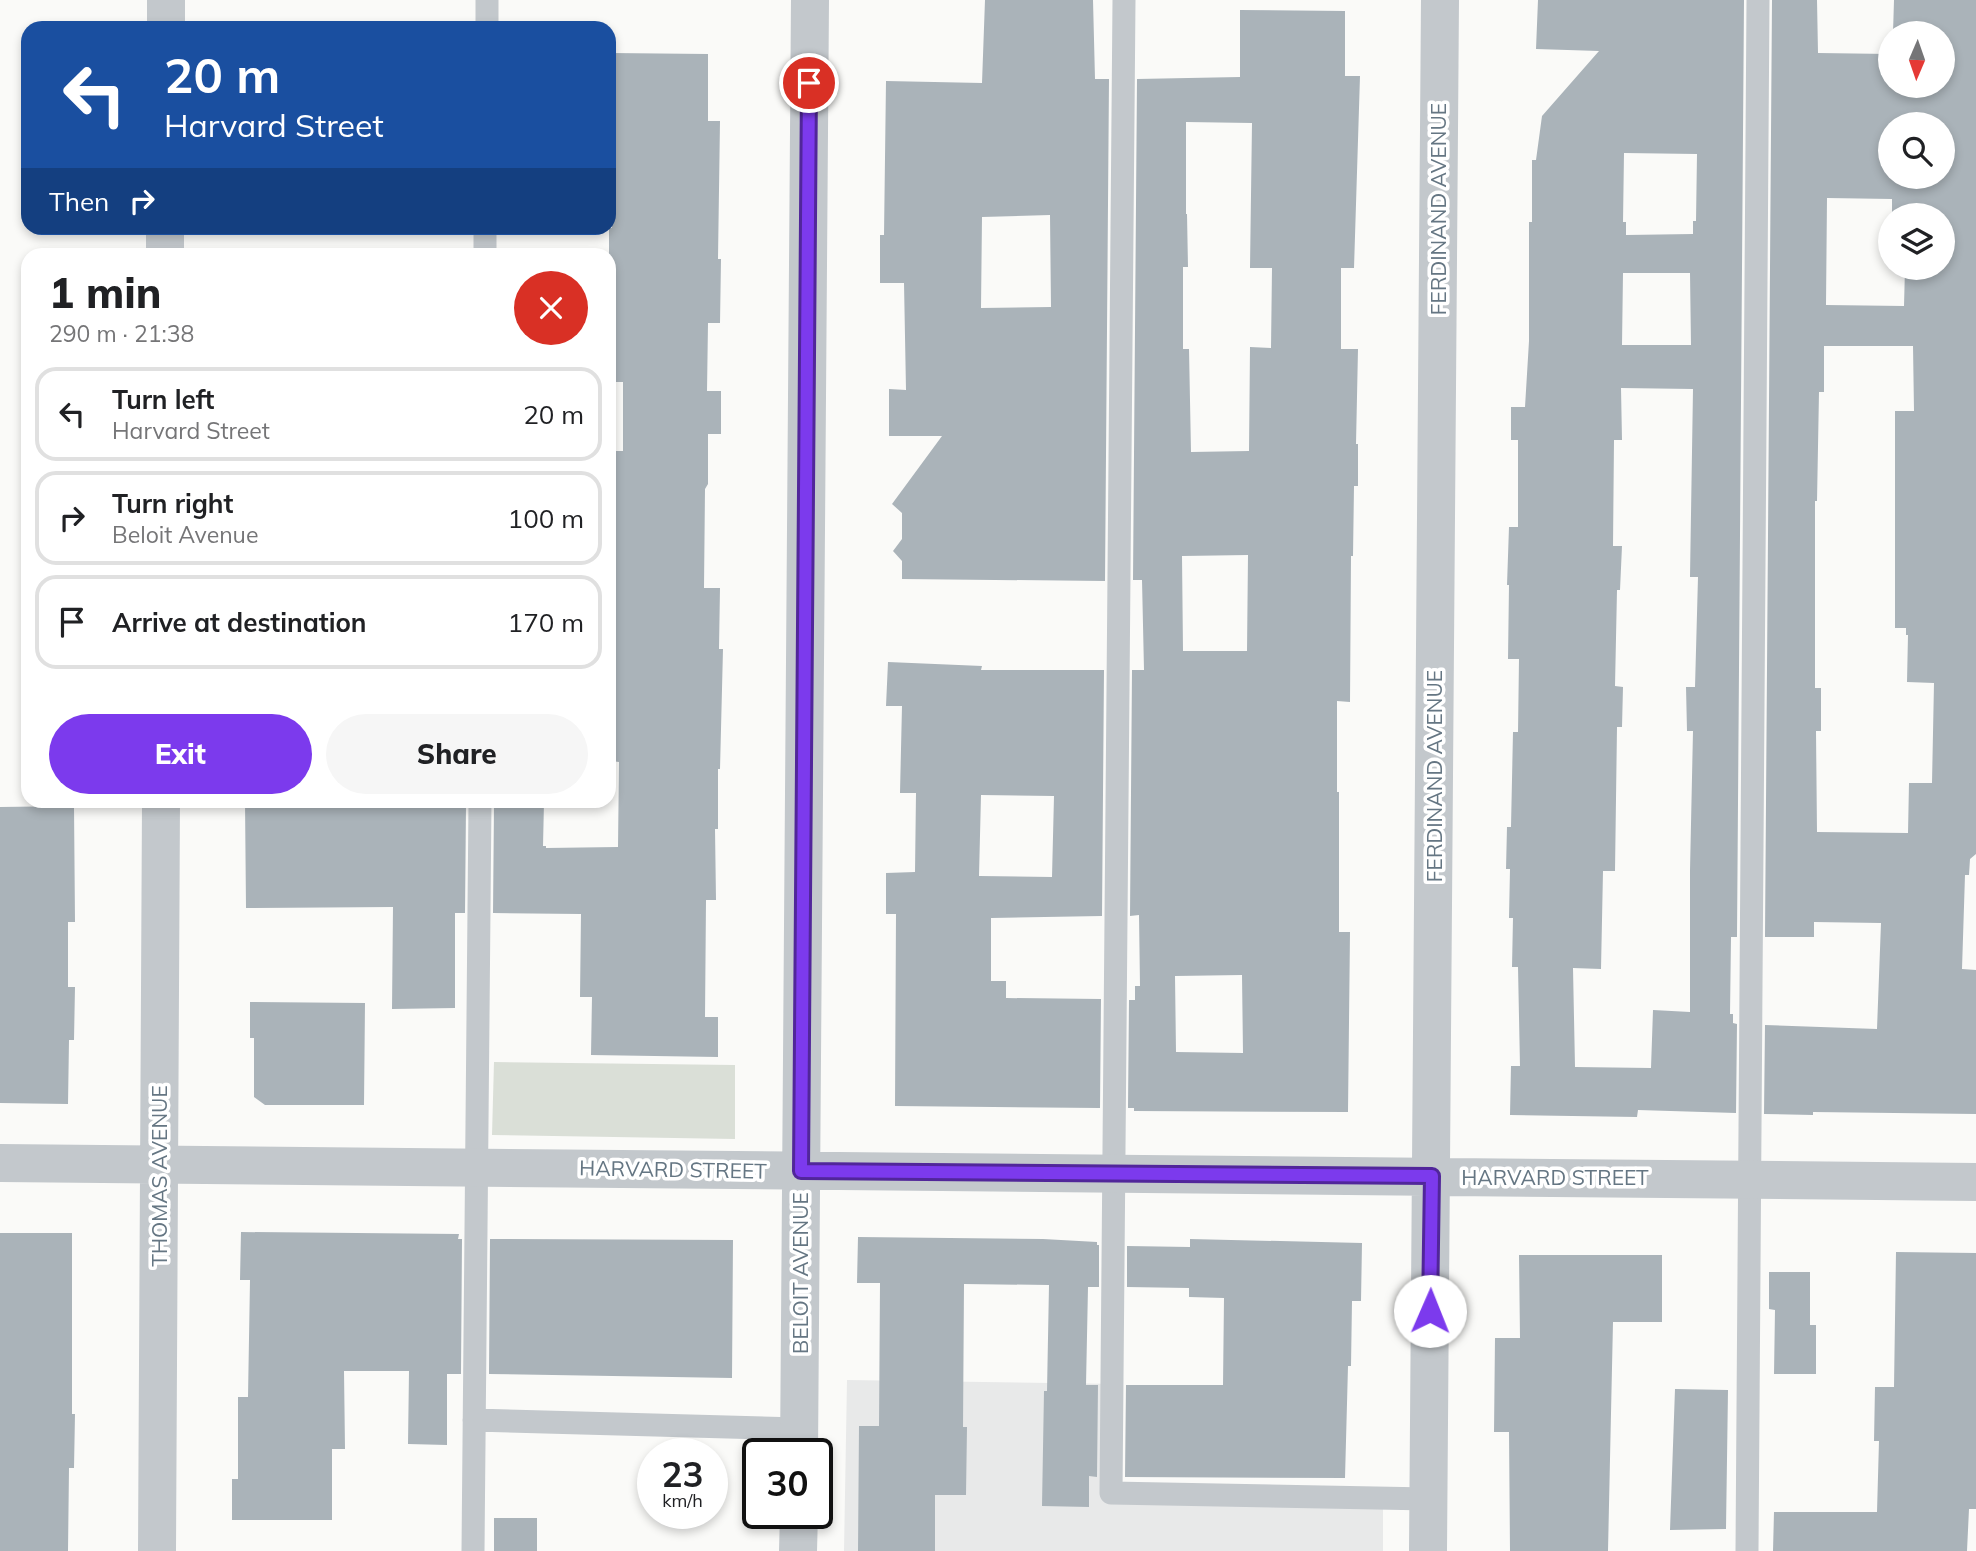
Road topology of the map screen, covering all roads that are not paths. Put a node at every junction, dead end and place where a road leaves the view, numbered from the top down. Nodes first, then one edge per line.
1 (166, 0) edge
2 (487, 0) edge
3 (810, 0) edge
4 (1124, 0) edge
5 (1440, 0) edge
6 (1758, 0) edge
7 (166, 21) edge
8 (487, 21) edge
9 (161, 808) edge
10 (480, 808) edge
11 (0, 1163) edge
12 (159, 1165) junction
13 (477, 1168) junction
14 (801, 1171) junction
15 (1114, 1173) junction
16 (1432, 1176) junction
17 (1749, 1179) junction
18 (1976, 1182) edge
19 (474, 1420) junction
20 (753, 1438) edge
21 (799, 1438) edge
22 (1429, 1499) junction
23 (799, 1529) edge
24 (157, 1551) edge
25 (473, 1551) edge
26 (798, 1551) edge
27 (1428, 1551) edge
28 (1747, 1551) edge

1 - 7 street
2 - 8 lane
3 - 14 street, BELOIT AVENUE
4 - 15 lane
5 - 16 street, FERDINAND AVENUE
6 - 17 lane
9 - 12 street, THOMAS AVENUE
10 - 13 lane
11 - 12 street, HARVARD STREET
12 - 13 street, HARVARD STREET
12 - 24 street, THOMAS AVENUE
13 - 14 street, HARVARD STREET
13 - 19 lane
14 - 15 street, HARVARD STREET
14 - 21 street, BELOIT AVENUE
15 - 16 street, HARVARD STREET
15 - 22 lane
16 - 17 street, HARVARD STREET
16 - 22 street, FERDINAND AVENUE
17 - 18 street, HARVARD STREET
17 - 28 lane
19 - 20 lane
19 - 25 lane
22 - 27 street, FERDINAND AVENUE
23 - 26 street

